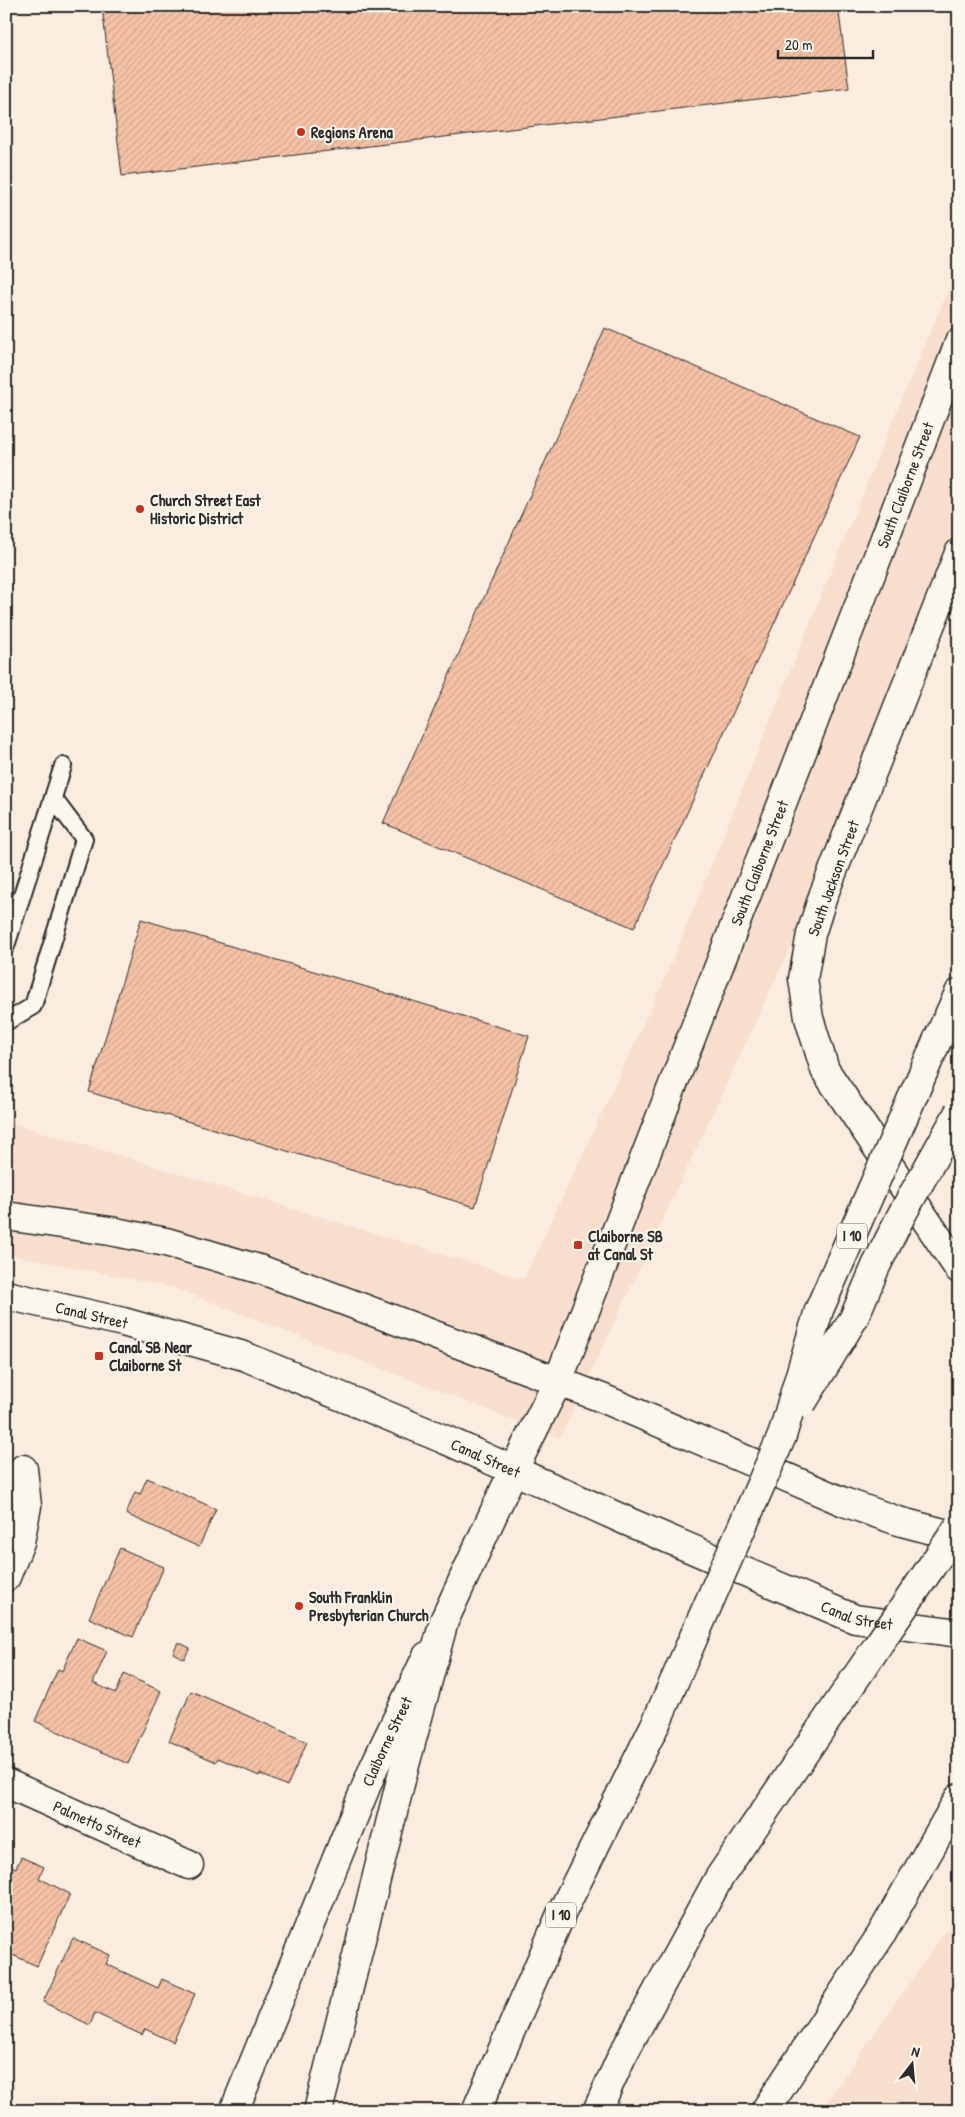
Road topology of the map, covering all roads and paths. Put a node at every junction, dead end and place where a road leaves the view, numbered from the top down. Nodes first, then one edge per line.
1 (959, 343) edge
2 (959, 553) edge
3 (63, 766) dead end
4 (53, 798) junction
5 (6, 946) edge
6 (959, 993) edge
7 (6, 1022) edge
8 (959, 1112) edge
9 (6, 1216) edge
10 (959, 1269) edge
11 (6, 1295) edge
12 (558, 1381) junction
13 (782, 1436) junction
14 (23, 1469) dead end
15 (514, 1469) junction
16 (959, 1526) edge
17 (959, 1537) edge
18 (959, 1562) edge
19 (6, 1577) edge
20 (444, 1621) junction
21 (959, 1633) edge
22 (876, 1648) junction
23 (6, 1783) edge
24 (959, 1798) edge
25 (189, 1865) dead end
26 (234, 2111) edge
27 (318, 2111) edge
28 (476, 2111) edge
29 (597, 2111) edge
30 (765, 2111) edge

1 - 12 main road, South Claiborne Street
2 - 10 main road, South Jackson Street
3 - 4 lane
4 - 5 lane
4 - 7 lane
6 - 13 main road, I 10, bridge
8 - 13 main road, bridge
9 - 12 main road
11 - 15 main road, Canal Street
12 - 15 main road, Claiborne Street
12 - 17 main road
13 - 28 main road, I 10, bridge
14 - 19 main road
15 - 20 main road, Claiborne Street
15 - 21 main road, Canal Street
16 - 22 main road, bridge
18 - 22 main road, bridge
20 - 26 main road, Claiborne Street
20 - 27 main road
22 - 29 main road
23 - 25 main road, Palmetto Street
24 - 30 main road

